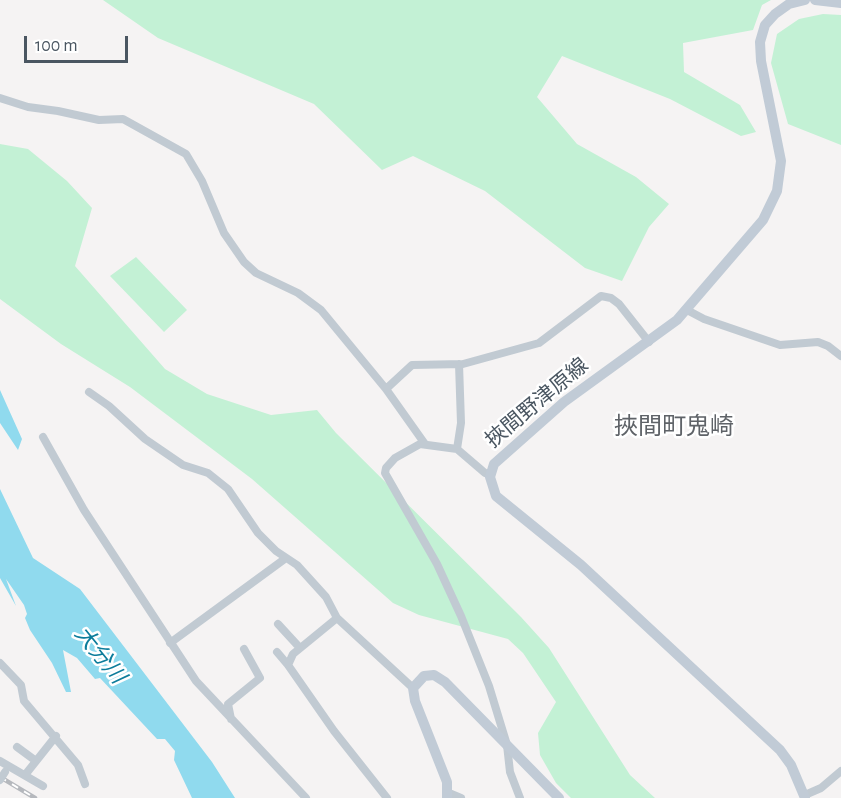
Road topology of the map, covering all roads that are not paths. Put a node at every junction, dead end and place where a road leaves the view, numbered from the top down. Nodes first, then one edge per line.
1 (805, 0) edge
2 (815, 0) edge
3 (841, 3) edge
4 (0, 98) edge
5 (687, 309) junction
6 (649, 342) junction
7 (841, 356) edge
8 (459, 364) junction
9 (386, 389) junction
10 (89, 392) dead end
11 (43, 437) dead end
12 (425, 444) junction
13 (457, 449) junction
14 (490, 474) junction
15 (286, 558) junction
16 (337, 618) junction
17 (278, 624) dead end
18 (170, 643) junction
19 (300, 648) junction
20 (244, 649) dead end
21 (277, 652) dead end
22 (0, 663) edge
23 (288, 665) junction
24 (413, 688) junction
25 (231, 719) junction
26 (56, 736) junction
27 (507, 745) junction
28 (18, 747) dead end
29 (0, 761) edge
30 (36, 761) junction
31 (841, 771) edge
32 (5, 772) dead end
33 (25, 775) junction
34 (0, 780) edge
35 (85, 784) dead end
36 (43, 786) dead end
37 (448, 795) edge
38 (805, 796) edge
39 (306, 798) edge
40 (387, 798) edge
41 (461, 798) edge
42 (520, 798) edge
43 (558, 798) edge

1 - 5 main road, 挾間野津原線
2 - 3 main road
4 - 9 street
5 - 6 main road, 挾間野津原線
5 - 7 street
6 - 8 street
6 - 14 main road, 挾間野津原線
8 - 9 street
8 - 13 street
9 - 12 street
10 - 15 street
11 - 18 street
12 - 13 street
12 - 27 street
13 - 14 street
14 - 38 main road, 挾間野津原線
15 - 16 street
15 - 18 street
16 - 19 street
16 - 24 street
17 - 19 street
18 - 25 street
19 - 23 street
20 - 25 street
21 - 23 street
22 - 26 street
23 - 40 street
24 - 27 main road
24 - 37 main road
25 - 39 street
26 - 30 street
26 - 35 street
27 - 42 street
27 - 43 main road
28 - 30 street
29 - 33 street
30 - 33 street
31 - 38 street
32 - 34 street, bridge
33 - 36 street
37 - 41 street

